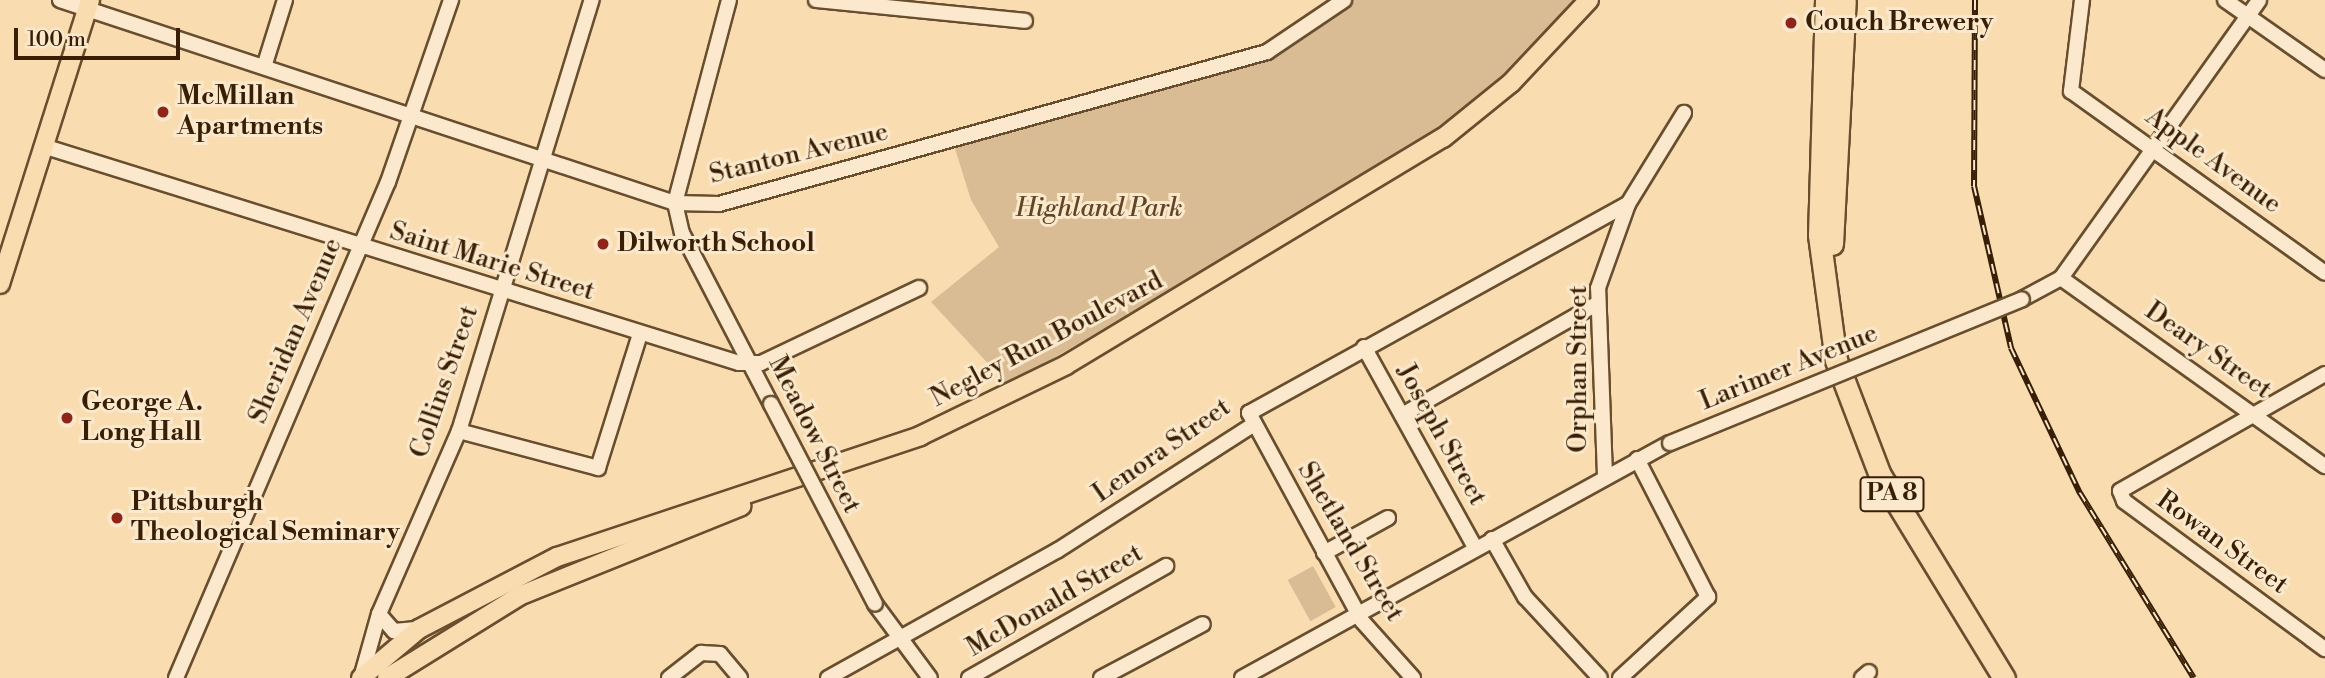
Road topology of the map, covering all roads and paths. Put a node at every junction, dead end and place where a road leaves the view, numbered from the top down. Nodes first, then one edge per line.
1 (60, 0) edge
2 (285, 0) edge
3 (451, 0) edge
4 (592, 0) edge
5 (729, 0) edge
6 (816, 0) edge
7 (1344, 0) edge
8 (1589, 0) edge
9 (1602, 0) edge
10 (1826, 0) edge
11 (1845, 0) edge
12 (2082, 0) edge
13 (2225, 0) edge
14 (2259, 0) edge
15 (88, 6) edge
16 (2248, 16) junction
17 (1025, 21) dead end
18 (264, 67) junction
19 (2325, 70) edge
20 (1684, 113) dead end
21 (415, 115) junction
22 (43, 146) junction
23 (2153, 148) junction
24 (545, 157) junction
25 (675, 203) junction
26 (1628, 204) junction
27 (359, 246) junction
28 (2325, 273) edge
29 (2061, 278) junction
30 (0, 284) edge
31 (919, 288) dead end
32 (503, 290) junction
33 (1826, 291) junction
34 (1598, 303) junction
35 (640, 334) junction
36 (1364, 347) junction
37 (750, 363) junction
38 (2325, 374) edge
39 (2253, 414) junction
40 (1402, 415) junction
41 (1254, 424) junction
42 (458, 431) junction
43 (1637, 459) junction
44 (2325, 466) edge
45 (1605, 476) junction
46 (1388, 518) dead end
47 (1492, 539) junction
48 (1475, 547) junction
49 (1324, 553) junction
50 (1166, 566) dead end
51 (1358, 613) junction
52 (379, 614) junction
53 (1203, 624) dead end
54 (419, 629) junction
55 (897, 641) junction
56 (2325, 649) edge
57 (1126, 672) edge
58 (176, 678) edge
59 (361, 678) edge
60 (387, 678) edge
61 (670, 678) edge
62 (740, 678) edge
63 (828, 678) edge
64 (930, 678) edge
65 (969, 678) edge
66 (1101, 678) edge
67 (1241, 678) edge
68 (1413, 678) edge
69 (1600, 678) edge
70 (1620, 678) edge
71 (2004, 678) edge

1 - 15 street, Stanton Avenue
2 - 18 street
3 - 21 street, Sheridan Avenue
4 - 24 street, Collins Street
5 - 25 street
6 - 17 street
7 - 25 street, Stanton Avenue
8 - 54 main road, Negley Run Boulevard
9 - 60 main road, Negley Run Boulevard
10 - 33 highway, PA 8
11 - 33 highway, PA 8
12 - 23 street, Apple Avenue
13 - 16 street
14 - 16 street, Larimer Avenue
15 - 18 street, Stanton Avenue
15 - 22 main road
16 - 19 street
16 - 23 street, Larimer Avenue
18 - 21 street, Stanton Avenue
20 - 26 street, Orphan Street
21 - 24 street, Stanton Avenue
21 - 27 street, Sheridan Avenue
22 - 27 street, Saint Marie Street
22 - 30 main road
23 - 28 street, Apple Avenue
23 - 29 street, Larimer Avenue
24 - 25 street, Stanton Avenue
24 - 32 street, Collins Street
25 - 37 street, Meadow Street
26 - 34 street, Orphan Street
26 - 36 street, Lenora Street
27 - 32 street, Saint Marie Street
27 - 58 street, Sheridan Avenue
29 - 39 street, Deary Street
29 - 43 street, Larimer Avenue, bridge
31 - 37 street
32 - 35 street, Saint Marie Street
32 - 42 street, Collins Street
33 - 71 highway, PA 8
34 - 40 street
34 - 45 street, Orphan Street
35 - 37 street, Saint Marie Street
35 - 42 street
36 - 40 street, Joseph Street
36 - 41 street, Lenora Street
37 - 55 street, Meadow Street, bridge
38 - 39 street
39 - 44 street, Deary Street
39 - 56 street, Rowan Street
40 - 48 street, Joseph Street
41 - 49 street, Shetland Street
41 - 55 street, Lenora Street
42 - 52 street, Collins Street
43 - 45 street, Larimer Avenue
43 - 70 street
45 - 47 street, Larimer Avenue
46 - 49 street
47 - 48 street, Larimer Avenue
47 - 69 street, Joseph Street
48 - 51 street, Larimer Avenue
49 - 51 street, Shetland Street
50 - 65 street, McDonald Street
51 - 67 street, Larimer Avenue
51 - 68 street, Shetland Street
52 - 54 street
52 - 59 street, Collins Street
53 - 57 street
54 - 59 main road, Negley Run Boulevard
55 - 63 street, Lenora Street
55 - 64 street, Meadow Street
57 - 66 street
61 - 62 street

